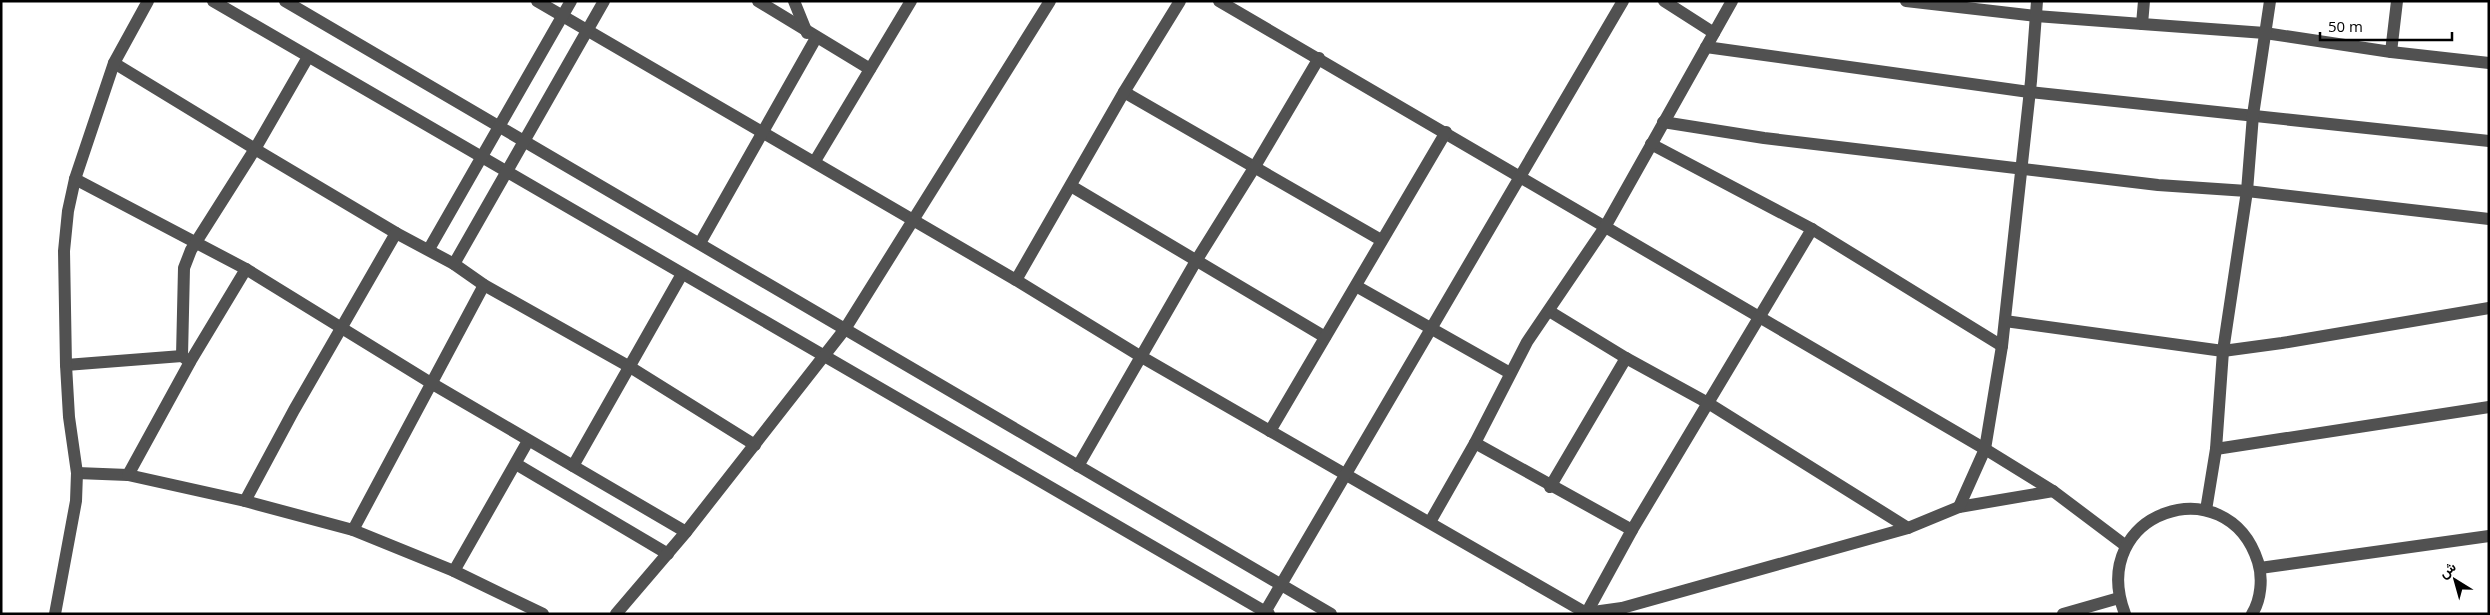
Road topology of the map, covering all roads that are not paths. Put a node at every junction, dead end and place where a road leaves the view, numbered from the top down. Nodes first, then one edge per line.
1 (148, 1) edge
2 (213, 1) edge
3 (285, 1) edge
4 (537, 1) edge
5 (571, 1) edge
6 (604, 1) edge
7 (758, 1) edge
8 (794, 1) edge
9 (911, 1) edge
10 (1050, 1) edge
11 (1180, 1) edge
12 (1220, 1) edge
13 (1623, 1) edge
14 (1664, 1) edge
15 (1732, 1) edge
16 (1906, 1) edge
17 (2037, 1) edge
18 (2144, 1) edge
19 (2270, 1) edge
20 (2397, 1) edge
21 (562, 16) junction
22 (2036, 16) junction
23 (2142, 24) junction
24 (586, 32) junction
25 (1714, 33) junction
26 (2265, 33) junction
27 (812, 36) junction
28 (1706, 47) junction
29 (2391, 52) junction
30 (308, 58) junction
31 (1319, 58) junction
32 (114, 63) junction
33 (2489, 63) edge
34 (870, 69) junction
35 (1124, 92) junction
36 (2029, 92) junction
37 (2254, 115) junction
38 (1663, 122) junction
39 (498, 127) junction
40 (763, 132) junction
41 (1446, 132) junction
42 (2489, 141) edge
43 (523, 142) junction
44 (1651, 144) junction
45 (255, 149) junction
46 (481, 158) junction
47 (815, 161) junction
48 (2022, 167) junction
49 (1254, 168) junction
50 (506, 172) junction
51 (1519, 176) junction
52 (75, 179) junction
53 (1071, 186) junction
54 (2247, 191) junction
55 (2489, 220) edge
56 (914, 221) junction
57 (1605, 227) junction
58 (1812, 230) junction
59 (396, 233) junction
60 (1382, 240) junction
61 (196, 242) junction
62 (700, 243) junction
63 (429, 249) junction
64 (1196, 261) junction
65 (454, 264) junction
66 (246, 270) junction
67 (682, 274) junction
68 (1016, 280) junction
69 (484, 285) junction
70 (1356, 286) junction
71 (2489, 308) edge
72 (1549, 312) junction
73 (1758, 317) junction
74 (2005, 321) junction
75 (341, 328) junction
76 (845, 329) junction
77 (1429, 329) junction
78 (1325, 336) junction
79 (2002, 346) junction
80 (2223, 351) junction
81 (825, 355) junction
82 (1140, 356) junction
83 (1626, 358) junction
84 (186, 359) junction
85 (66, 365) junction
86 (630, 368) junction
87 (1510, 373) junction
88 (430, 383) junction
89 (1708, 403) junction
90 (2489, 407) edge
91 (1270, 431) junction
92 (528, 441) junction
93 (1475, 443) junction
94 (755, 445) junction
95 (1985, 449) junction
96 (2216, 449) junction
97 (516, 464) junction
98 (573, 466) junction
99 (1078, 466) junction
100 (77, 473) junction
101 (128, 475) junction
102 (1345, 476) junction
103 (1550, 486) junction
104 (2053, 491) junction
105 (245, 501) junction
106 (1959, 507) junction
107 (2206, 510) junction
108 (1430, 522) junction
109 (1908, 528) junction
110 (353, 530) junction
111 (1632, 530) junction
112 (686, 532) junction
113 (2489, 536) edge
114 (2126, 546) junction
115 (668, 554) junction
116 (2260, 568) junction
117 (454, 571) junction
118 (1281, 585) junction
119 (2119, 598) junction
120 (2256, 612) edge
121 (1267, 613) edge
122 (1586, 613) edge
123 (55, 614) edge
124 (543, 614) edge
125 (616, 614) edge
126 (1331, 614) edge
127 (2063, 614) edge
128 (2125, 614) edge

1 - 32 street
2 - 30 street
3 - 39 street
4 - 21 street
5 - 21 street
6 - 24 street
7 - 27 street
8 - 27 street
9 - 34 street
10 - 56 street
11 - 35 street
12 - 31 street
13 - 51 street
14 - 25 street
15 - 25 street
16 - 22 street
17 - 22 street
18 - 23 street
19 - 26 street
20 - 29 street
21 - 24 street
21 - 39 street
22 - 23 street
22 - 36 street
23 - 26 street
24 - 40 street
24 - 43 street
25 - 28 street
26 - 29 street
26 - 37 street
27 - 34 street
27 - 40 street
28 - 36 street
28 - 38 street
29 - 33 street
30 - 45 street
30 - 46 street
31 - 41 street
31 - 49 street
32 - 45 street
32 - 52 street
34 - 47 street
35 - 49 street
35 - 53 street
36 - 37 street
36 - 48 street
37 - 42 street
37 - 54 street
38 - 44 street
38 - 48 street
39 - 43 street
39 - 46 street
40 - 47 street
40 - 62 street
41 - 51 street
41 - 60 street
43 - 50 street
43 - 62 street
44 - 57 street
44 - 58 street
45 - 59 street
45 - 61 street
46 - 50 street
46 - 63 street
47 - 56 street
48 - 54 street
48 - 74 street
49 - 60 street
49 - 64 street
50 - 65 street
50 - 67 street
51 - 57 street
51 - 77 street
52 - 61 street
52 - 85 street
53 - 64 street
53 - 68 street
54 - 55 street
54 - 80 street
56 - 68 street
56 - 76 street
57 - 72 street
57 - 73 street
58 - 73 street
58 - 79 street
59 - 63 street
59 - 75 street
60 - 70 street
61 - 66 street
61 - 84 street
62 - 76 street
63 - 65 street
64 - 78 street
64 - 82 street
65 - 69 street
66 - 75 street
66 - 84 street
67 - 81 street
67 - 86 street
68 - 82 street
69 - 86 street
69 - 88 street
70 - 77 street
70 - 78 street
71 - 80 street
72 - 83 street
72 - 87 street
73 - 89 street
73 - 95 street
74 - 79 street
74 - 80 street
75 - 88 street
75 - 105 street
76 - 81 street
76 - 99 street
77 - 87 street
77 - 102 street
78 - 91 street
79 - 95 street
80 - 96 street
81 - 94 street
81 - 121 street
82 - 91 street
82 - 99 street
83 - 89 street
83 - 103 street
84 - 85 street
84 - 101 street
85 - 100 street
86 - 94 street
86 - 98 street
87 - 93 street
88 - 92 street
88 - 110 street
89 - 109 street
89 - 111 street
90 - 96 street
91 - 102 street
92 - 97 street
92 - 98 street
93 - 103 street
93 - 108 street
94 - 112 street
95 - 104 street
95 - 106 street
96 - 107 street
97 - 115 street
97 - 117 street
98 - 112 street
99 - 118 street
100 - 101 street
100 - 123 street
101 - 105 street
102 - 108 street
102 - 118 street
103 - 111 street
104 - 106 street
104 - 114 street
105 - 110 street
106 - 109 street
107 - 114 street
107 - 116 street
108 - 122 street
109 - 122 street
110 - 117 street
111 - 122 street
112 - 115 street
113 - 116 street
114 - 119 street
115 - 125 street
116 - 120 street
117 - 124 street
118 - 121 street
118 - 126 street
119 - 127 street
119 - 128 street

